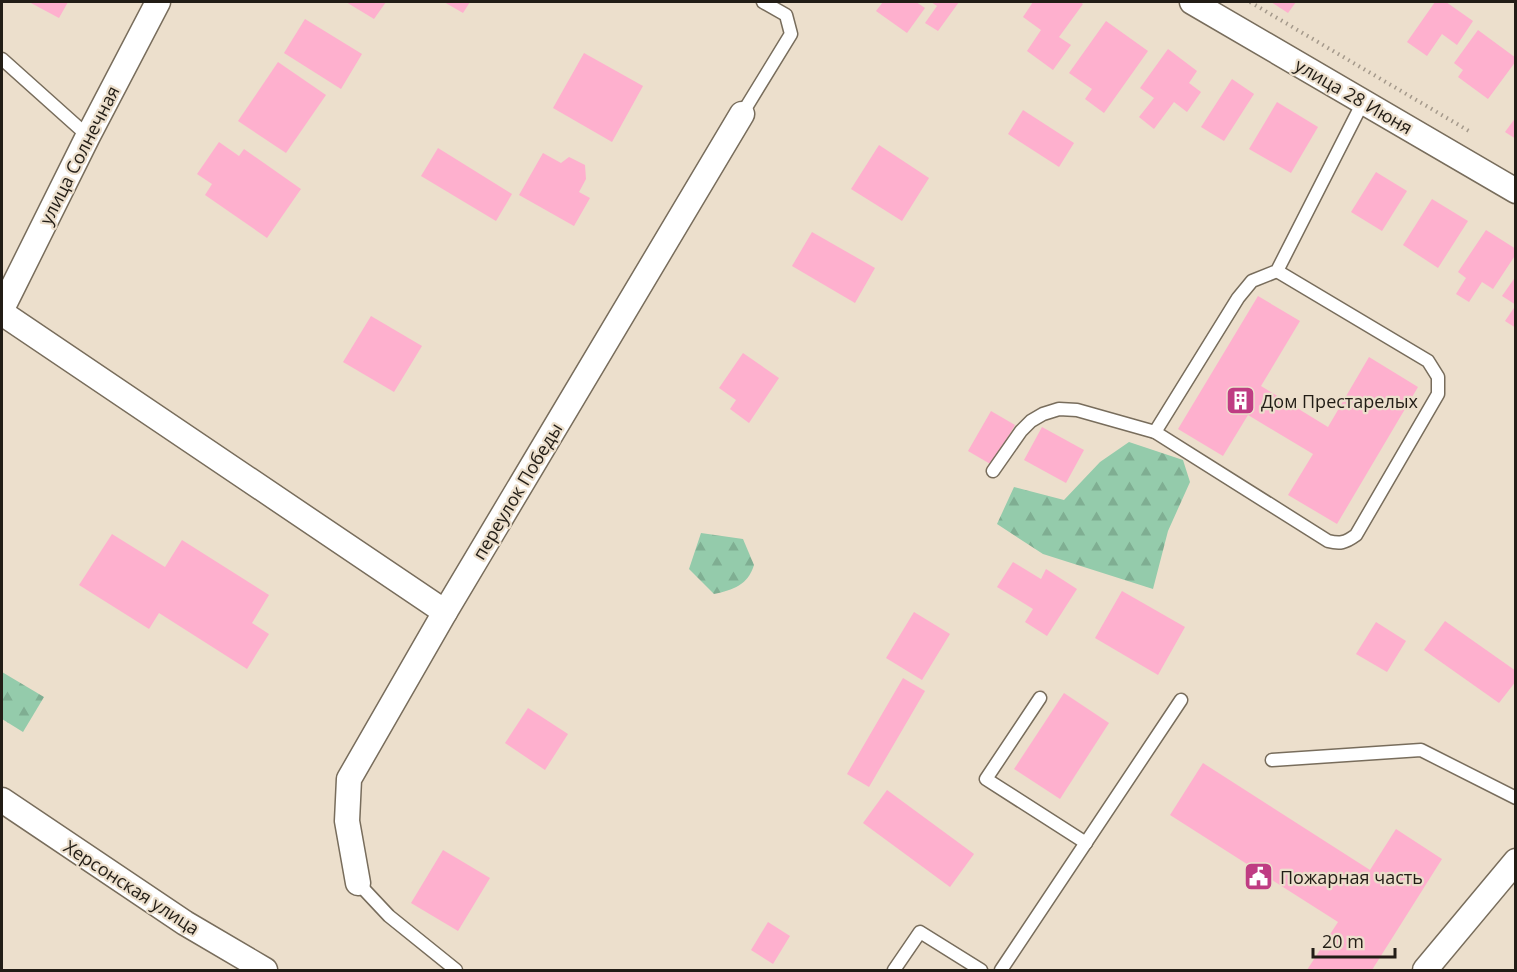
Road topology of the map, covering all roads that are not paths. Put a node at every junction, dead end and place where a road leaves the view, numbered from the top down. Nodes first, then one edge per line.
1 (158, 2) edge
2 (763, 2) edge
3 (1192, 2) edge
4 (2, 59) edge
5 (1363, 102) junction
6 (742, 114) joint
7 (87, 136) junction
8 (1515, 191) edge
9 (1277, 271) junction
10 (2, 311) edge
11 (1155, 432) junction
12 (993, 471) dead end
13 (445, 612) junction
14 (1040, 698) dead end
15 (1180, 700) dead end
16 (1272, 760) dead end
17 (1515, 798) edge
18 (2, 800) edge
19 (1086, 843) junction
20 (1515, 861) edge
21 (357, 883) joint
22 (265, 970) edge
23 (456, 970) edge
24 (894, 970) edge
25 (981, 970) edge
26 (1002, 970) edge
27 (1425, 970) edge

1 - 7 street, улица Солнечная
2 - 6 lane
3 - 5 street, улица 28 Июня
4 - 7 lane
5 - 8 street, улица 28 Июня
5 - 9 lane
6 - 13 street, переулок Победы
7 - 10 street, улица Солнечная
9 - 11 lane
9 - 11 lane
10 - 13 street
11 - 12 lane
13 - 21 street, переулок Победы
14 - 19 lane
15 - 19 lane
16 - 17 lane
18 - 22 street, Херсонская улица
19 - 26 lane
20 - 27 street
21 - 23 lane
24 - 25 lane

